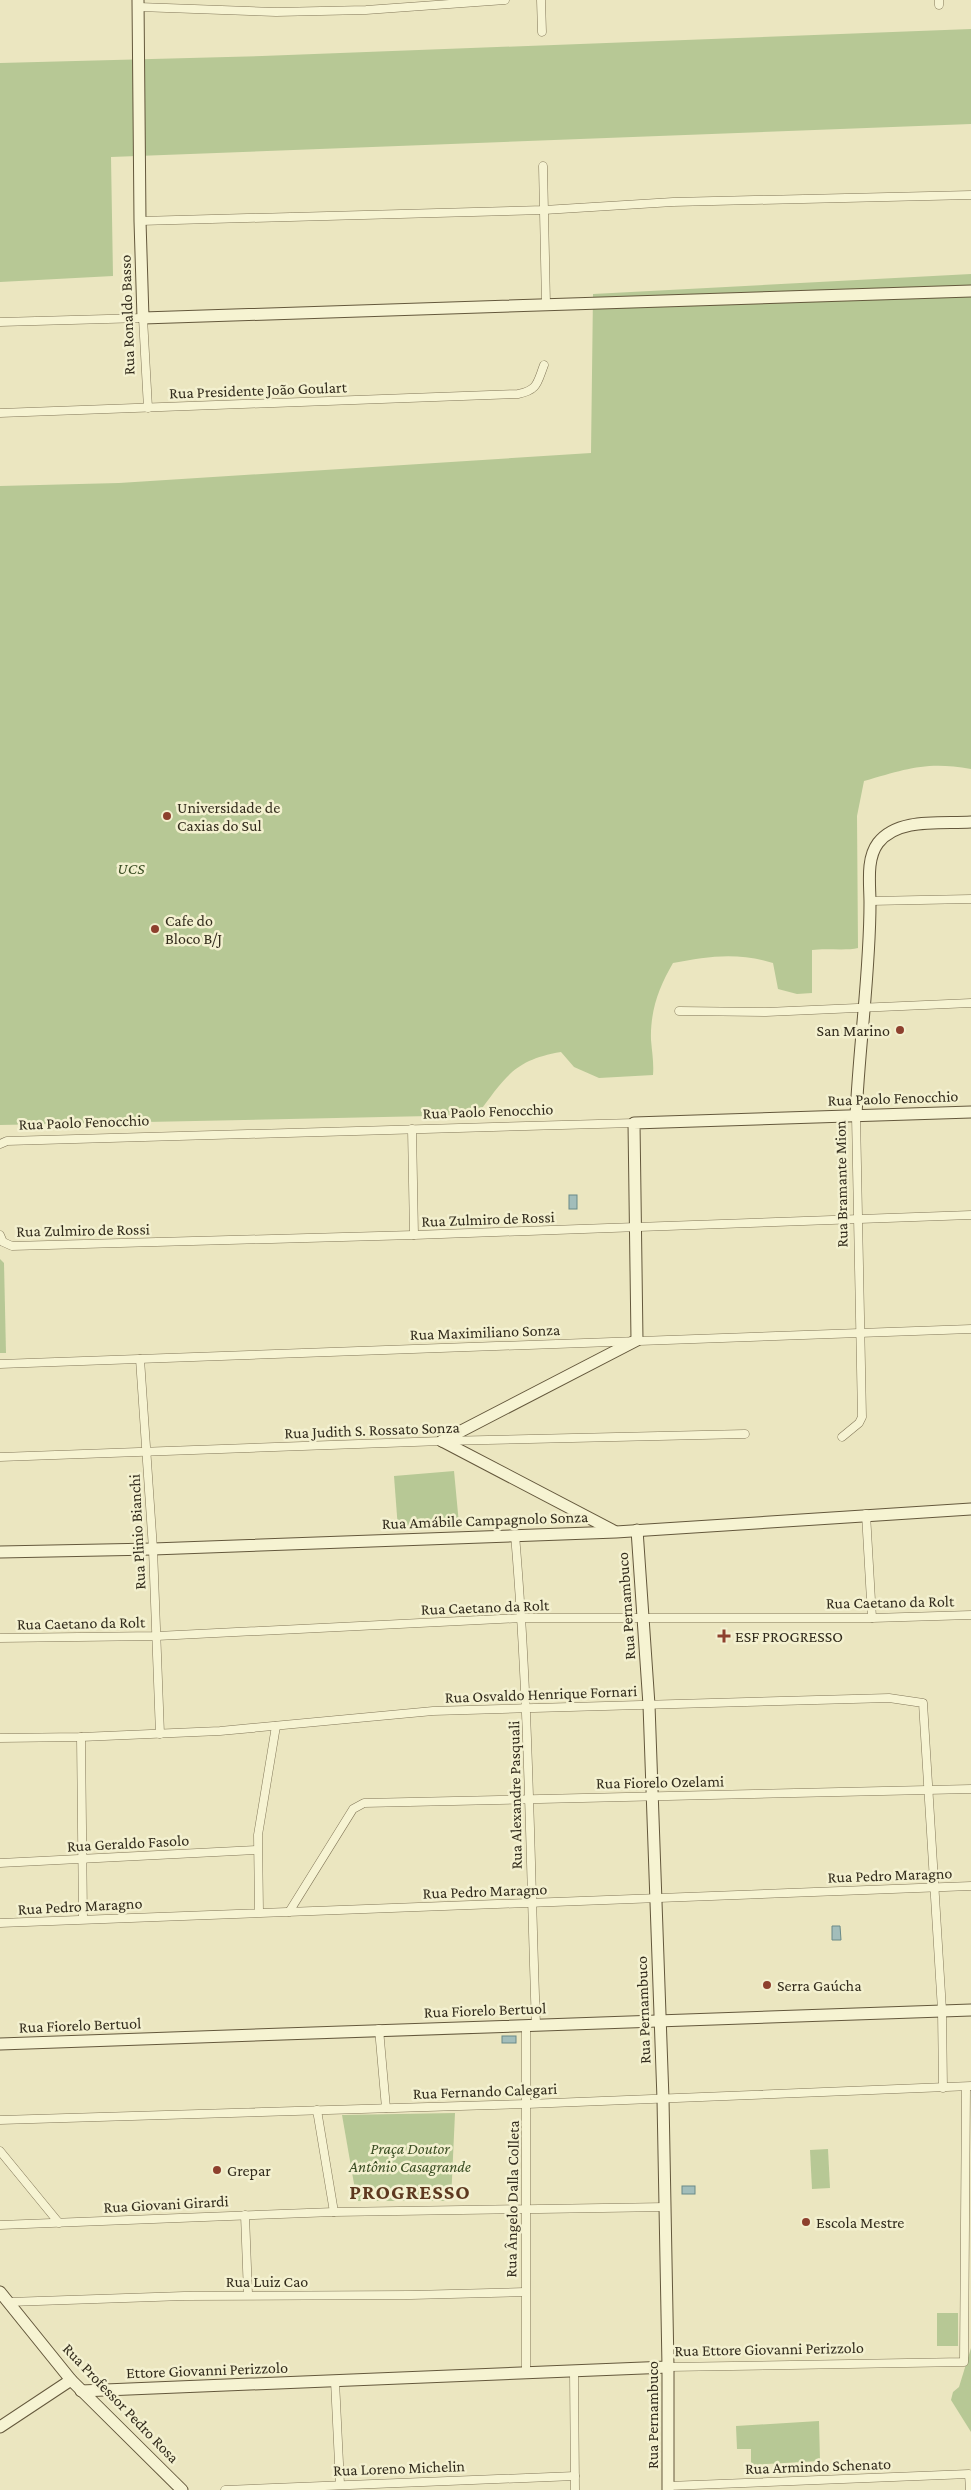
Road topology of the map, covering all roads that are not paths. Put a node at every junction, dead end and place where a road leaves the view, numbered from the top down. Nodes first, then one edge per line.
1 (505, 0) edge
2 (541, 0) edge
3 (138, 4) edge
4 (542, 32) dead end
5 (543, 166) dead end
6 (971, 195) edge
7 (544, 210) junction
8 (140, 221) junction
9 (971, 291) edge
10 (546, 304) junction
11 (143, 318) junction
12 (0, 322) edge
13 (544, 365) dead end
14 (148, 408) junction
15 (0, 413) edge
16 (971, 822) edge
17 (971, 899) edge
18 (870, 901) junction
19 (971, 1003) edge
20 (864, 1008) junction
21 (679, 1011) dead end
22 (971, 1112) edge
23 (856, 1116) junction
24 (634, 1123) junction
25 (412, 1129) junction
26 (3, 1142) edge
27 (971, 1215) edge
28 (857, 1220) junction
29 (637, 1228) junction
30 (414, 1235) junction
31 (0, 1236) edge
32 (971, 1329) edge
33 (861, 1333) junction
34 (638, 1340) junction
35 (140, 1359) junction
36 (0, 1364) edge
37 (745, 1434) dead end
38 (842, 1437) dead end
39 (442, 1441) junction
40 (147, 1454) junction
41 (0, 1458) edge
42 (971, 1509) edge
43 (866, 1514) junction
44 (637, 1530) junction
45 (616, 1532) junction
46 (515, 1535) junction
47 (153, 1549) junction
48 (0, 1552) edge
49 (971, 1614) edge
50 (644, 1617) junction
51 (522, 1618) junction
52 (872, 1618) junction
53 (157, 1636) junction
54 (0, 1638) edge
55 (649, 1705) junction
56 (527, 1710) junction
57 (276, 1726) junction
58 (160, 1734) junction
59 (81, 1737) junction
60 (0, 1738) edge
61 (971, 1789) edge
62 (927, 1790) junction
63 (652, 1796) junction
64 (528, 1799) junction
65 (257, 1850) junction
66 (82, 1859) junction
67 (0, 1863) edge
68 (971, 1886) edge
69 (934, 1887) junction
70 (656, 1899) junction
71 (532, 1903) junction
72 (259, 1912) junction
73 (289, 1912) junction
74 (84, 1919) junction
75 (0, 1923) edge
76 (942, 2010) junction
77 (971, 2010) edge
78 (659, 2020) junction
79 (531, 2025) junction
80 (379, 2029) junction
81 (0, 2044) edge
82 (968, 2086) edge
83 (943, 2088) junction
84 (663, 2099) junction
85 (527, 2104) junction
86 (386, 2108) junction
87 (317, 2110) junction
88 (0, 2120) edge
89 (0, 2151) edge
90 (525, 2208) junction
91 (666, 2208) junction
92 (334, 2212) junction
93 (245, 2214) junction
94 (59, 2223) junction
95 (0, 2225) edge
96 (0, 2292) edge
97 (525, 2292) junction
98 (248, 2294) junction
99 (9, 2302) junction
100 (668, 2367) junction
101 (574, 2371) junction
102 (526, 2373) junction
103 (70, 2380) junction
104 (335, 2381) junction
105 (81, 2391) junction
106 (0, 2427) edge
107 (575, 2476) junction
108 (340, 2484) junction
109 (668, 2488) edge
110 (182, 2490) edge
111 (225, 2490) edge
112 (575, 2490) edge
113 (970, 2490) edge

1 - 3 street
2 - 4 street
3 - 8 street, Rua Ronaldo Basso
5 - 7 street
6 - 7 street
7 - 8 street
7 - 10 street
8 - 11 street, Rua Ronaldo Basso
9 - 10 street
10 - 11 street
11 - 12 street
11 - 14 street, Rua Ronaldo Basso
13 - 14 street, Rua Presidente João Goulart
14 - 15 street, Rua Presidente João Goulart
16 - 18 street, Rua Bramante Mion
17 - 18 street
18 - 20 street, Rua Bramante Mion
19 - 20 street
20 - 21 street
20 - 23 street, Rua Bramante Mion
22 - 23 street, Rua Paolo Fenocchio
23 - 24 street, Rua Paolo Fenocchio
23 - 28 street, Rua Bramante Mion
24 - 25 street, Rua Paolo Fenocchio
24 - 29 street
25 - 26 street, Rua Paolo Fenocchio
25 - 30 street
27 - 28 street, Rua Zulmiro de Rossi
28 - 29 street, Rua Zulmiro de Rossi
28 - 33 street, Rua Bramante Mion
29 - 30 street, Rua Zulmiro de Rossi
29 - 34 street
30 - 31 street, Rua Zulmiro de Rossi
32 - 33 street, Rua Maximiliano Sonza
33 - 34 street, Rua Maximiliano Sonza
33 - 38 street, Rua Bramante Mion
34 - 35 street, Rua Maximiliano Sonza
34 - 39 street
35 - 36 street, Rua Maximiliano Sonza
35 - 40 street, Rua Plinio Bianchi
37 - 39 street, Rua Judith S. Rossato Sonza
39 - 40 street, Rua Judith S. Rossato Sonza
39 - 45 street
40 - 41 street, Rua Judith S. Rossato Sonza
40 - 47 street, Rua Plinio Bianchi
42 - 43 street, Rua Amábile Campagnolo Sonza
43 - 44 street, Rua Amábile Campagnolo Sonza
43 - 52 street
44 - 45 street, Rua Amábile Campagnolo Sonza
44 - 50 street, Rua Pernambuco
45 - 46 street, Rua Amábile Campagnolo Sonza
46 - 47 street, Rua Amábile Campagnolo Sonza
46 - 51 street, Rua Alexandre Pasquali
47 - 48 street, Rua Amábile Campagnolo Sonza
47 - 53 street, Rua Plinio Bianchi
49 - 52 street, Rua Caetano da Rolt
50 - 51 street, Rua Caetano da Rolt
50 - 52 street, Rua Caetano da Rolt
50 - 55 street, Rua Pernambuco
51 - 53 street, Rua Caetano da Rolt
51 - 56 street, Rua Alexandre Pasquali
53 - 54 street, Rua Caetano da Rolt
53 - 58 street, Rua Plinio Bianchi
55 - 56 street, Rua Osvaldo Henrique Fornari
55 - 62 street, Rua Osvaldo Henrique Fornari
55 - 63 street, Rua Pernambuco
56 - 57 street, Rua Osvaldo Henrique Fornari
56 - 64 street, Rua Alexandre Pasquali
57 - 58 street, Rua Osvaldo Henrique Fornari
57 - 65 street
58 - 59 street, Rua Osvaldo Henrique Fornari
59 - 60 street, Rua Osvaldo Henrique Fornari
59 - 66 street
61 - 62 street, Rua Fiorelo Ozelami
62 - 63 street, Rua Fiorelo Ozelami
62 - 69 street
63 - 64 street, Rua Fiorelo Ozelami
63 - 70 street, Rua Pernambuco
64 - 71 street, Rua Alexandre Pasquali
64 - 73 street, Rua Fiorelo Ozelami
65 - 66 street, Rua Geraldo Fasolo
65 - 72 street
66 - 67 street, Rua Geraldo Fasolo
66 - 74 street
68 - 69 street, Rua Pedro Maragno
69 - 70 street, Rua Pedro Maragno
69 - 76 street
70 - 71 street, Rua Pedro Maragno
70 - 78 street, Rua Pernambuco
71 - 73 street, Rua Pedro Maragno
71 - 79 street, Rua Alexandre Pasquali
72 - 73 street, Rua Pedro Maragno
72 - 74 street, Rua Pedro Maragno
74 - 75 street, Rua Pedro Maragno
76 - 77 street, Rua Fiorelo Bertuol
76 - 78 street, Rua Fiorelo Bertuol
76 - 83 street
78 - 79 street, Rua Fiorelo Bertuol
78 - 84 street, Rua Pernambuco
79 - 80 street, Rua Fiorelo Bertuol
79 - 85 street, Rua Ângelo Dalla Colleta
80 - 81 street, Rua Fiorelo Bertuol
80 - 86 street
82 - 83 street, Rua Fernando Calegari
82 - 100 street, Rua Ettore Giovanni Perizzolo
83 - 84 street, Rua Fernando Calegari
84 - 85 street, Rua Fernando Calegari
84 - 91 street, Rua Pernambuco
85 - 86 street, Rua Fernando Calegari
85 - 90 street, Rua Ângelo Dalla Colleta
86 - 87 street, Rua Fernando Calegari
87 - 88 street, Rua Fernando Calegari
87 - 92 street
89 - 94 street
90 - 91 street, Rua Giovani Girardi
90 - 92 street, Rua Giovani Girardi
90 - 97 street, Rua Ângelo Dalla Colleta
91 - 100 street, Rua Pernambuco
92 - 93 street, Rua Giovani Girardi
93 - 94 street, Rua Giovani Girardi
93 - 98 street
94 - 95 street, Rua Giovani Girardi
96 - 99 street, Rua Professor Pedro Rosa
97 - 98 street, Rua Luiz Cao
97 - 102 street, Rua Ângelo Dalla Colleta
98 - 99 street, Rua Luiz Cao
99 - 103 street, Rua Professor Pedro Rosa
100 - 101 street, Rua Ettore Giovanni Perizzolo
100 - 109 street, Rua Pernambuco
101 - 102 street, Rua Ettore Giovanni Perizzolo
101 - 107 street
102 - 104 street, Rua Ettore Giovanni Perizzolo
103 - 105 street, Rua Professor Pedro Rosa
103 - 106 street
104 - 105 street, Ettore Giovanni Perizzolo
104 - 108 street
105 - 110 street, Rua Professor Pedro Rosa
107 - 108 street, Rua Loreno Michelin
107 - 112 street
108 - 111 street, Rua Loreno Michelin
109 - 113 street, Rua Armindo Schenato

